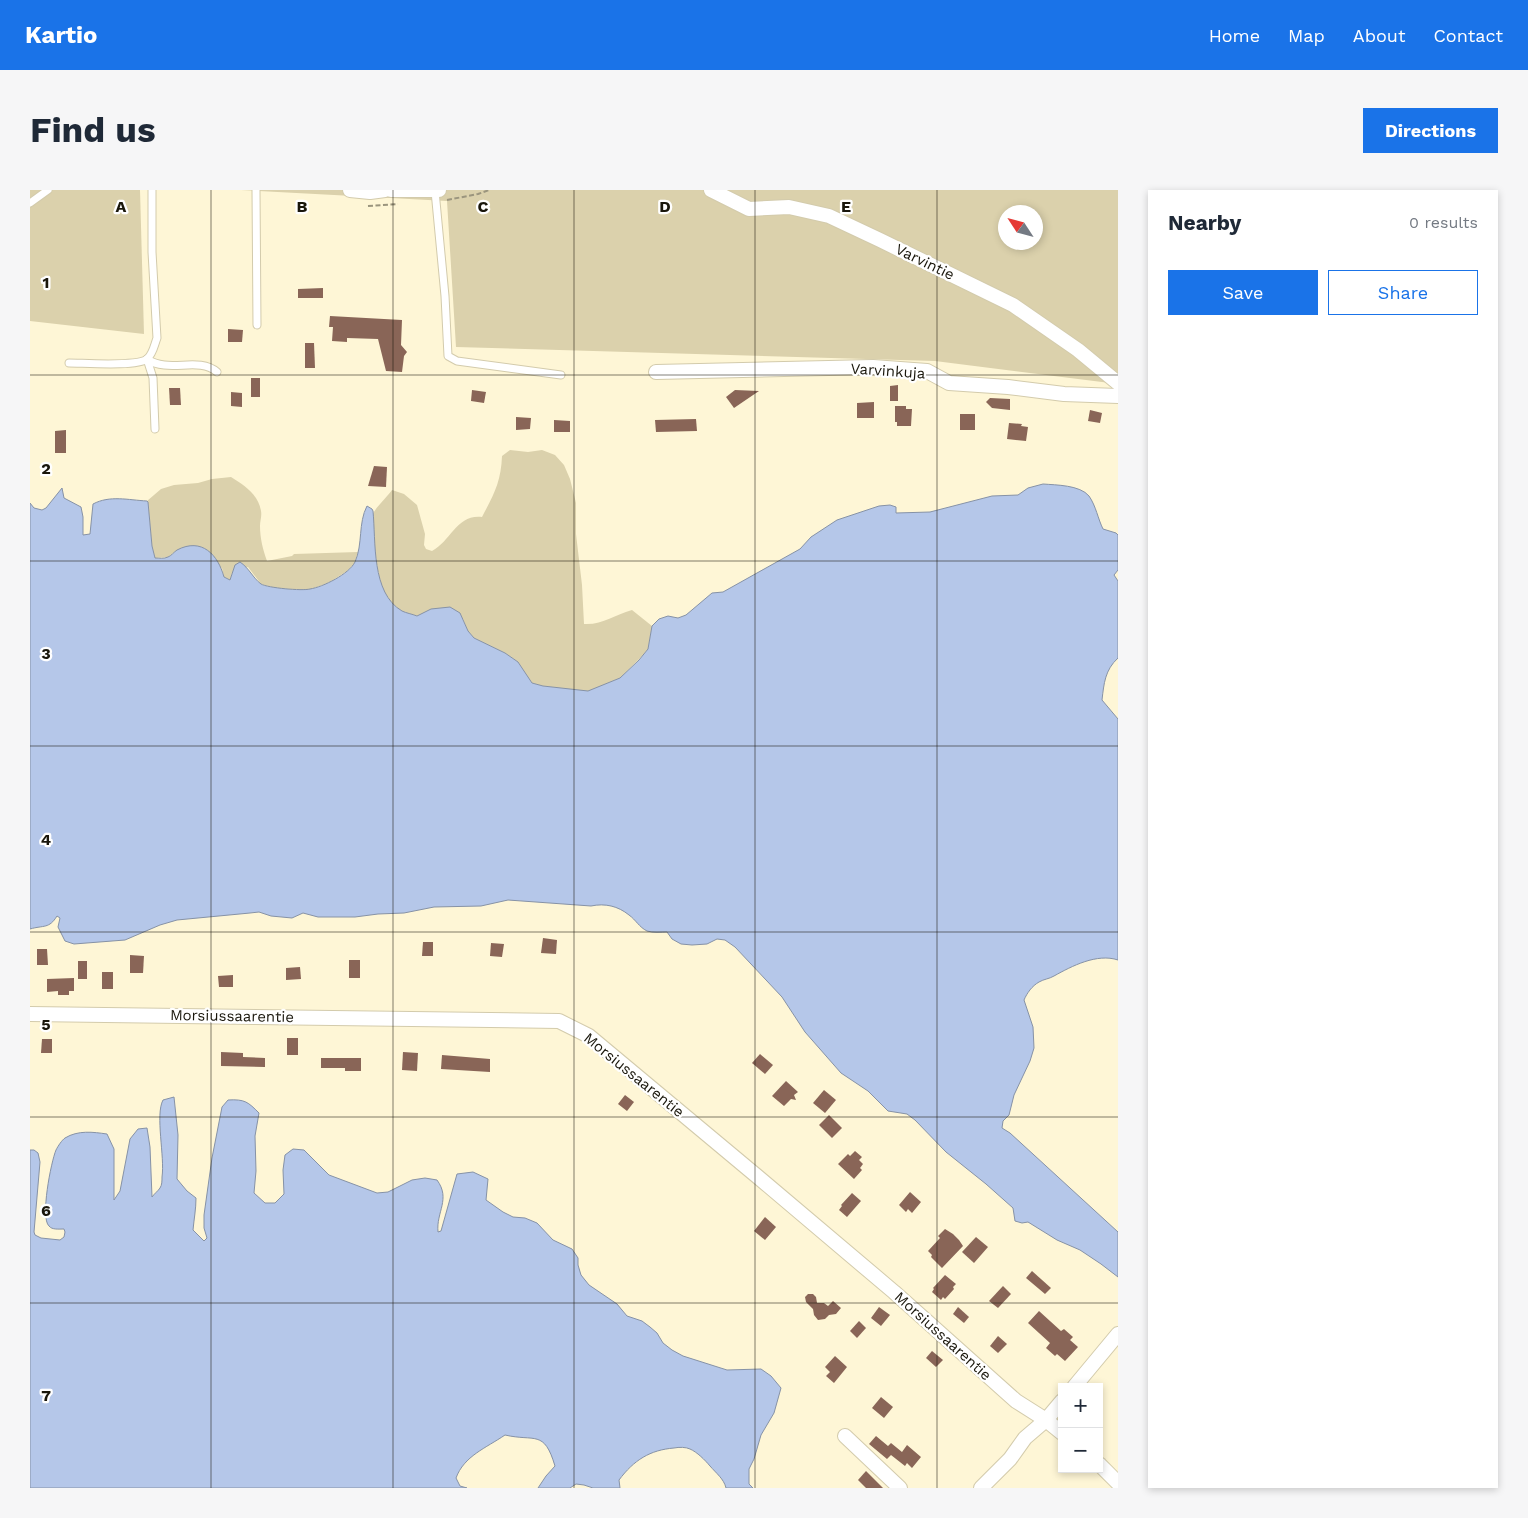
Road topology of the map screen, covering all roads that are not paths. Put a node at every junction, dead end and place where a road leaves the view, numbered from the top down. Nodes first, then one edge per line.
1 (48, 190) edge
2 (152, 190) edge
3 (256, 190) edge
4 (350, 190) edge
5 (385, 190) edge
6 (390, 190) edge
7 (437, 190) edge
8 (711, 190) edge
9 (30, 203) edge
10 (257, 325) dead end
11 (147, 359) junction
12 (69, 363) dead end
13 (217, 372) dead end
14 (656, 372) dead end
15 (561, 376) dead end
16 (1118, 383) edge
17 (1118, 396) edge
18 (155, 429) dead end
19 (30, 1014) edge
20 (1118, 1334) edge
21 (1077, 1383) edge
22 (1058, 1406) edge
23 (1046, 1420) junction
24 (1058, 1430) edge
25 (845, 1436) dead end
26 (1103, 1468) edge
27 (1118, 1483) edge
28 (900, 1488) edge
29 (981, 1488) edge

1 - 9 lane
2 - 11 lane
3 - 10 lane
4 - 5 street
6 - 7 street
7 - 15 lane
8 - 16 street, Varvintie
11 - 12 lane
11 - 13 lane
11 - 18 lane
14 - 17 street, Varvinkuja
19 - 23 street, Morsiussaarentie
20 - 21 street
22 - 23 street
23 - 24 street, Morsiussaarentie
23 - 29 street
25 - 28 street
26 - 27 street

